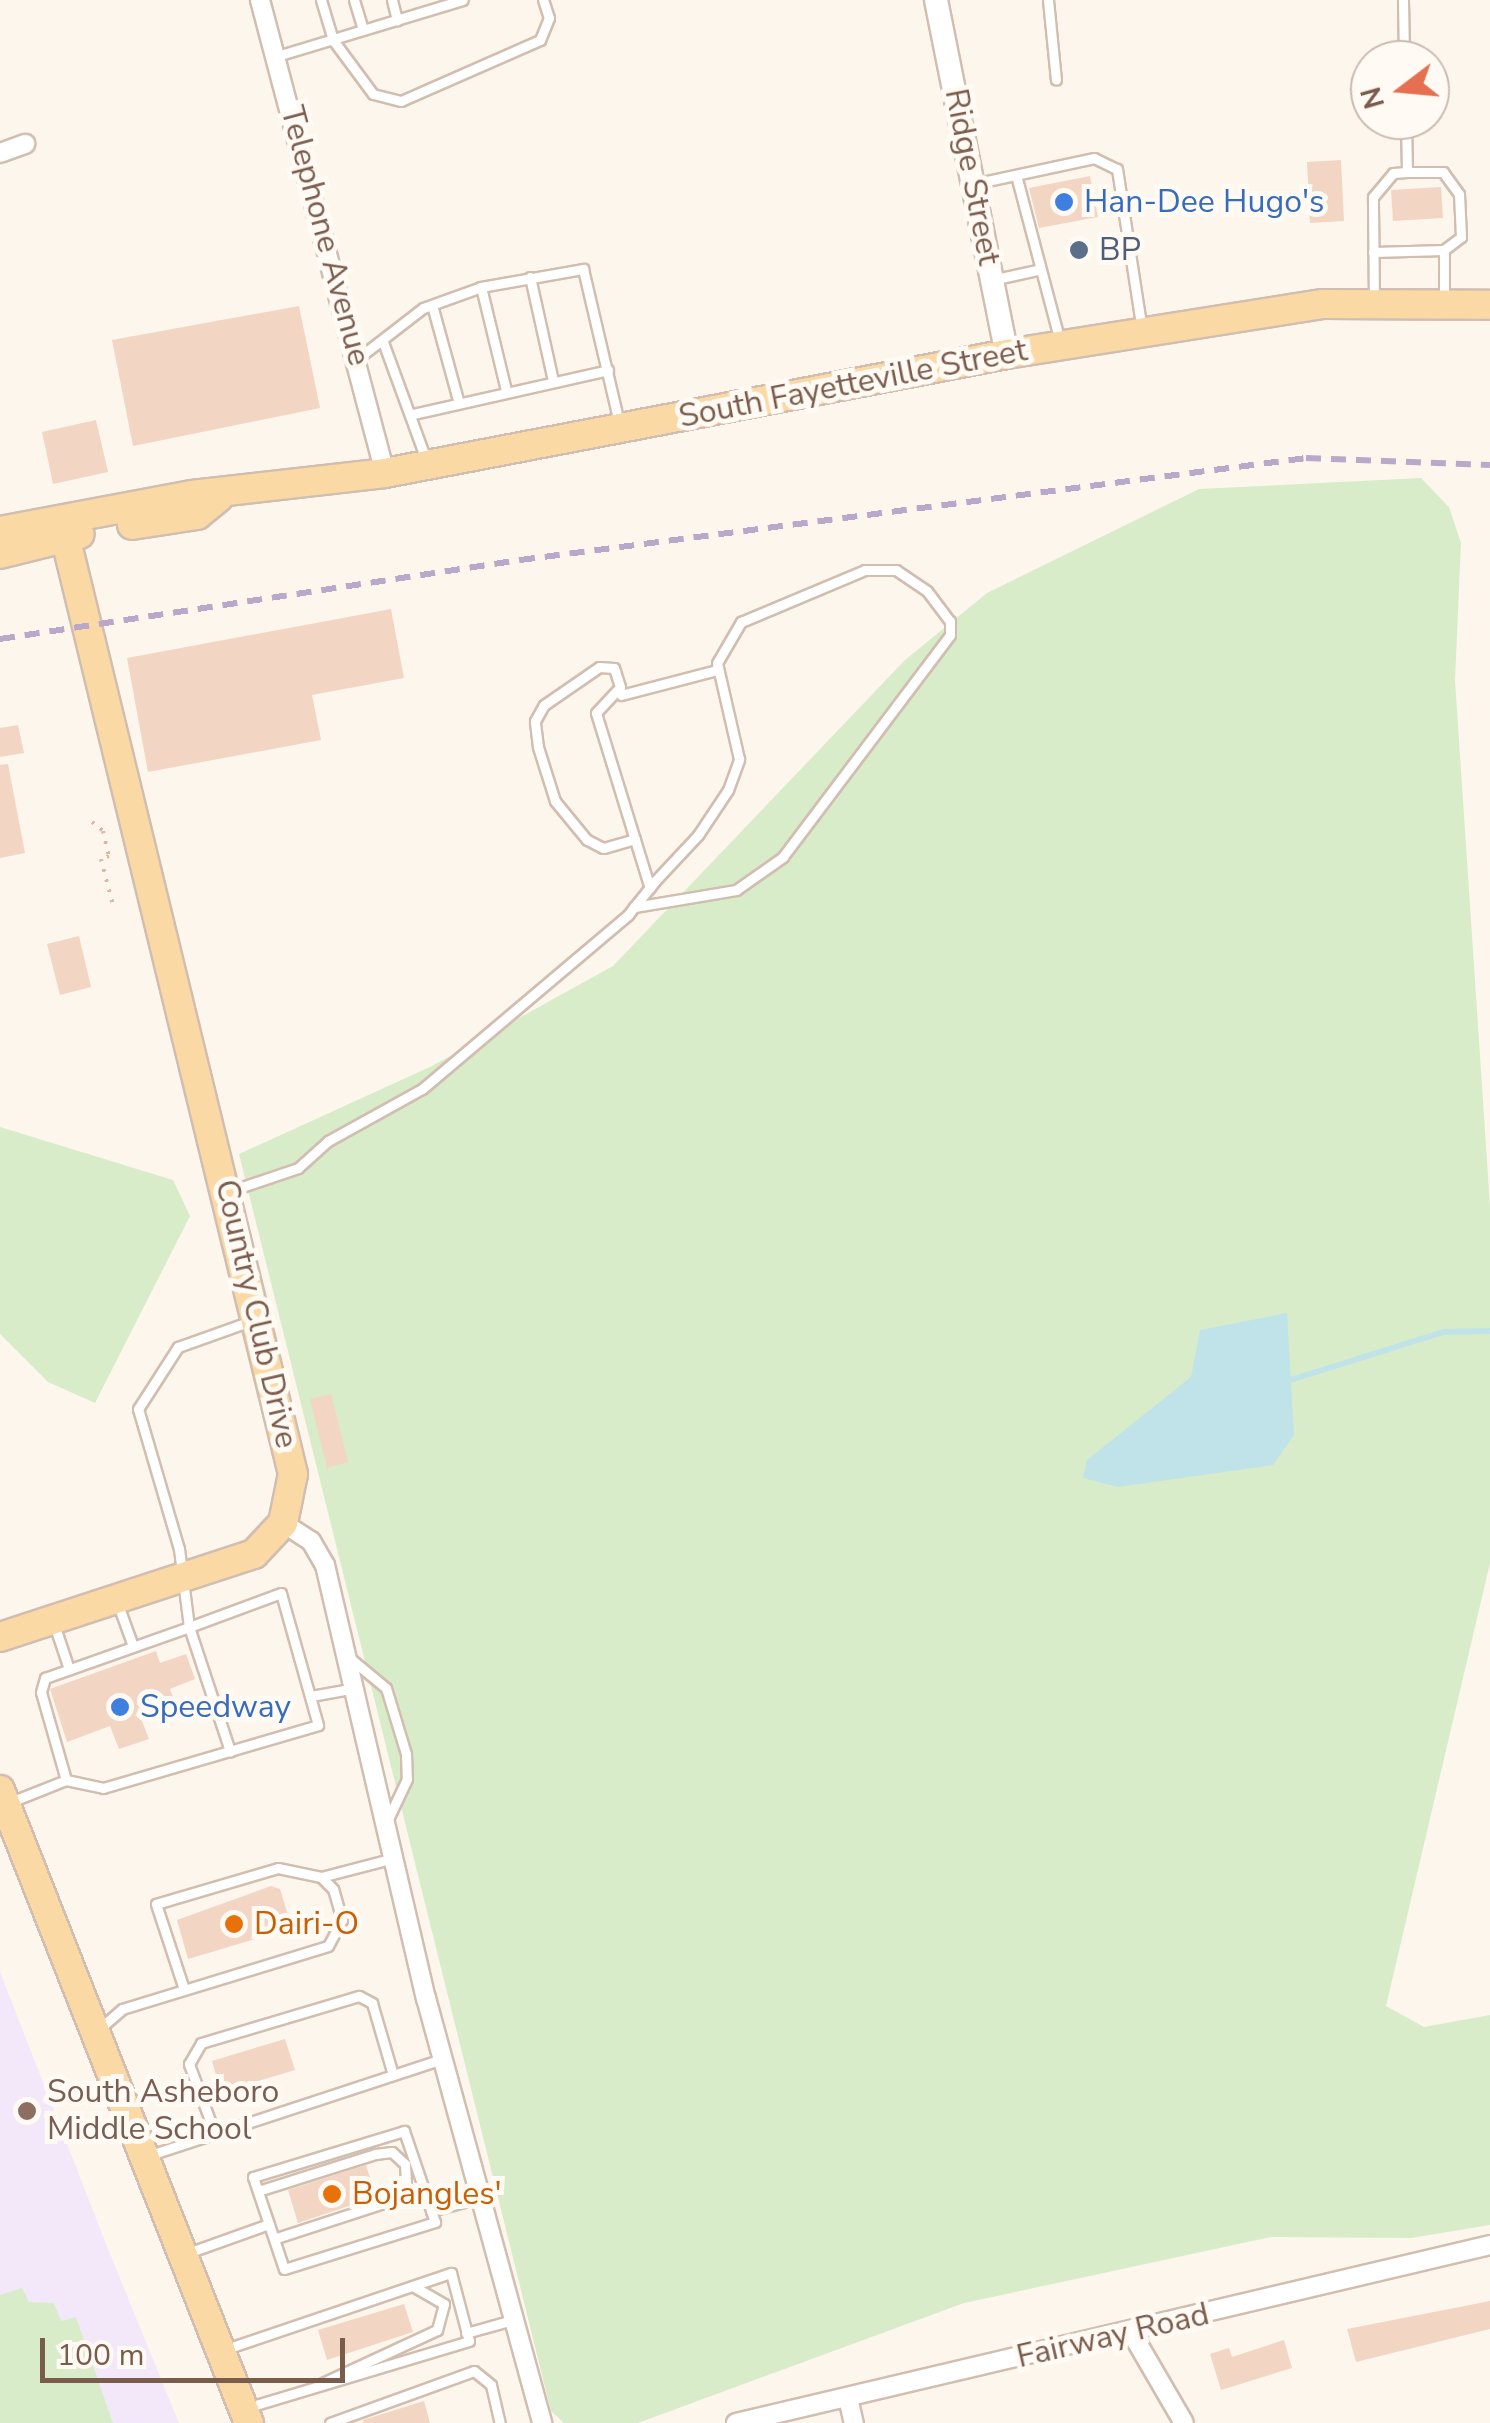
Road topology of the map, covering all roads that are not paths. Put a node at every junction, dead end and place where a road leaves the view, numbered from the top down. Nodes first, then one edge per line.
1 (260, 0) edge
2 (321, 0) edge
3 (354, 0) edge
4 (392, 0) edge
5 (463, 0) edge
6 (543, 0) edge
7 (936, 0) edge
8 (1048, 0) edge
9 (1403, 0) edge
10 (431, 5) edge
11 (397, 20) junction
12 (363, 30) junction
13 (333, 40) junction
14 (1404, 40) edge
15 (277, 56) junction
16 (1056, 80) dead end
17 (1406, 140) edge
18 (25, 144) dead end
19 (0, 153) edge
20 (1407, 172) junction
21 (1016, 174) junction
22 (973, 184) junction
23 (1444, 250) junction
24 (1373, 252) junction
25 (1037, 270) junction
26 (530, 277) junction
27 (992, 279) junction
28 (481, 288) junction
29 (1374, 304) junction
30 (432, 305) junction
31 (1444, 305) junction
32 (1490, 305) edge
33 (1142, 333) junction
34 (383, 342) junction
35 (1062, 346) junction
36 (1008, 354) junction
37 (357, 359) junction
38 (608, 370) junction
39 (553, 381) junction
40 (506, 390) junction
41 (458, 400) junction
42 (413, 414) junction
43 (620, 428) junction
44 (428, 465) junction
45 (385, 473) junction
46 (219, 497) junction
47 (1, 530) edge
48 (65, 536) junction
49 (717, 670) junction
50 (620, 695) junction
51 (635, 840) junction
52 (650, 888) junction
53 (634, 907) junction
54 (227, 1192) junction
55 (259, 1318) junction
56 (283, 1523) junction
57 (181, 1579) junction
58 (116, 1599) junction
59 (52, 1620) junction
60 (189, 1627) junction
61 (0, 1637) edge
62 (133, 1646) junction
63 (346, 1654) junction
64 (68, 1669) junction
65 (354, 1688) junction
66 (310, 1696) junction
67 (230, 1751) junction
68 (66, 1780) junction
69 (3, 1797) edge
70 (388, 1822) junction
71 (396, 1857) junction
72 (321, 1877) junction
73 (184, 1990) junction
74 (92, 2035) junction
75 (442, 2059) junction
76 (393, 2075) junction
77 (215, 2134) junction
78 (140, 2158) junction
79 (258, 2191) junction
80 (479, 2198) junction
81 (431, 2210) junction
82 (269, 2224) junction
83 (274, 2239) junction
84 (1490, 2245) edge
85 (178, 2256) junction
86 (407, 2287) junction
87 (509, 2321) junction
88 (1131, 2332) junction
89 (466, 2333) junction
90 (218, 2352) junction
91 (318, 2386) junction
92 (848, 2398) junction
93 (246, 2416) edge
94 (330, 2423) edge
95 (500, 2423) edge
96 (542, 2423) edge
97 (736, 2423) edge
98 (854, 2423) edge
99 (1184, 2423) edge

1 - 15 street, Telephone Avenue
2 - 13 lane
3 - 12 lane
4 - 11 lane
5 - 10 lane
6 - 13 lane
7 - 22 street, Ridge Street
8 - 16 lane
9 - 14 lane
10 - 11 lane
11 - 12 lane
12 - 13 lane
13 - 15 lane
15 - 37 street, Telephone Avenue
17 - 20 lane
18 - 19 street
20 - 23 lane
20 - 24 lane
21 - 22 lane
21 - 25 lane
21 - 33 lane
22 - 27 street, Ridge Street
23 - 24 lane
23 - 31 lane
24 - 29 lane
25 - 27 lane
25 - 35 lane
26 - 28 lane
26 - 38 lane
26 - 39 lane
27 - 36 street, Ridge Street
28 - 30 lane
28 - 40 lane
29 - 31 main road, South Fayetteville Street
29 - 33 main road, South Fayetteville Street
30 - 34 lane
30 - 41 lane
31 - 32 main road, South Fayetteville Street
33 - 35 main road, South Fayetteville Street
34 - 37 lane
34 - 42 lane
35 - 36 main road, South Fayetteville Street
36 - 43 main road, South Fayetteville Street
37 - 45 street, Telephone Avenue
38 - 39 lane
38 - 43 lane
39 - 40 lane
40 - 41 lane
41 - 42 lane
42 - 44 lane
43 - 44 main road, South Fayetteville Street
44 - 45 main road, South Fayetteville Street
45 - 46 main road, South Fayetteville Street
46 - 47 main road, South Fayetteville Street
46 - 48 main road, South Fayetteville Street
47 - 48 main road, South Fayetteville Street
48 - 54 main road, Country Club Drive
49 - 50 lane
49 - 52 lane
49 - 53 lane
50 - 51 lane
50 - 51 lane
51 - 52 lane
52 - 53 lane
53 - 54 lane
54 - 55 main road, Country Club Drive
55 - 56 main road, Country Club Drive
55 - 57 lane
56 - 57 main road
56 - 63 street
57 - 58 main road
57 - 60 lane
58 - 59 main road
58 - 62 lane
59 - 61 main road
59 - 64 lane
60 - 62 lane
60 - 66 lane
60 - 67 lane
62 - 64 lane
63 - 65 street
63 - 70 lane
64 - 68 lane
65 - 66 lane
65 - 70 street
66 - 67 lane
67 - 68 lane
68 - 69 lane
69 - 74 main road
70 - 71 street
71 - 72 lane
71 - 75 street
72 - 73 lane
72 - 73 lane
73 - 74 lane
74 - 78 main road
75 - 76 lane
75 - 80 street
76 - 77 lane
76 - 77 lane
77 - 78 lane
78 - 85 main road
79 - 81 lane
79 - 82 lane
79 - 83 lane
80 - 81 lane
80 - 87 street
81 - 83 lane
82 - 83 lane
82 - 85 lane
84 - 88 street, Fairway Road
85 - 90 main road
86 - 89 lane
86 - 90 lane
86 - 91 lane
87 - 89 lane
87 - 96 street
88 - 92 street, Fairway Road
88 - 99 street
89 - 91 lane
90 - 93 main road
91 - 93 lane
92 - 97 street, Fairway Road
92 - 98 street
94 - 95 lane

